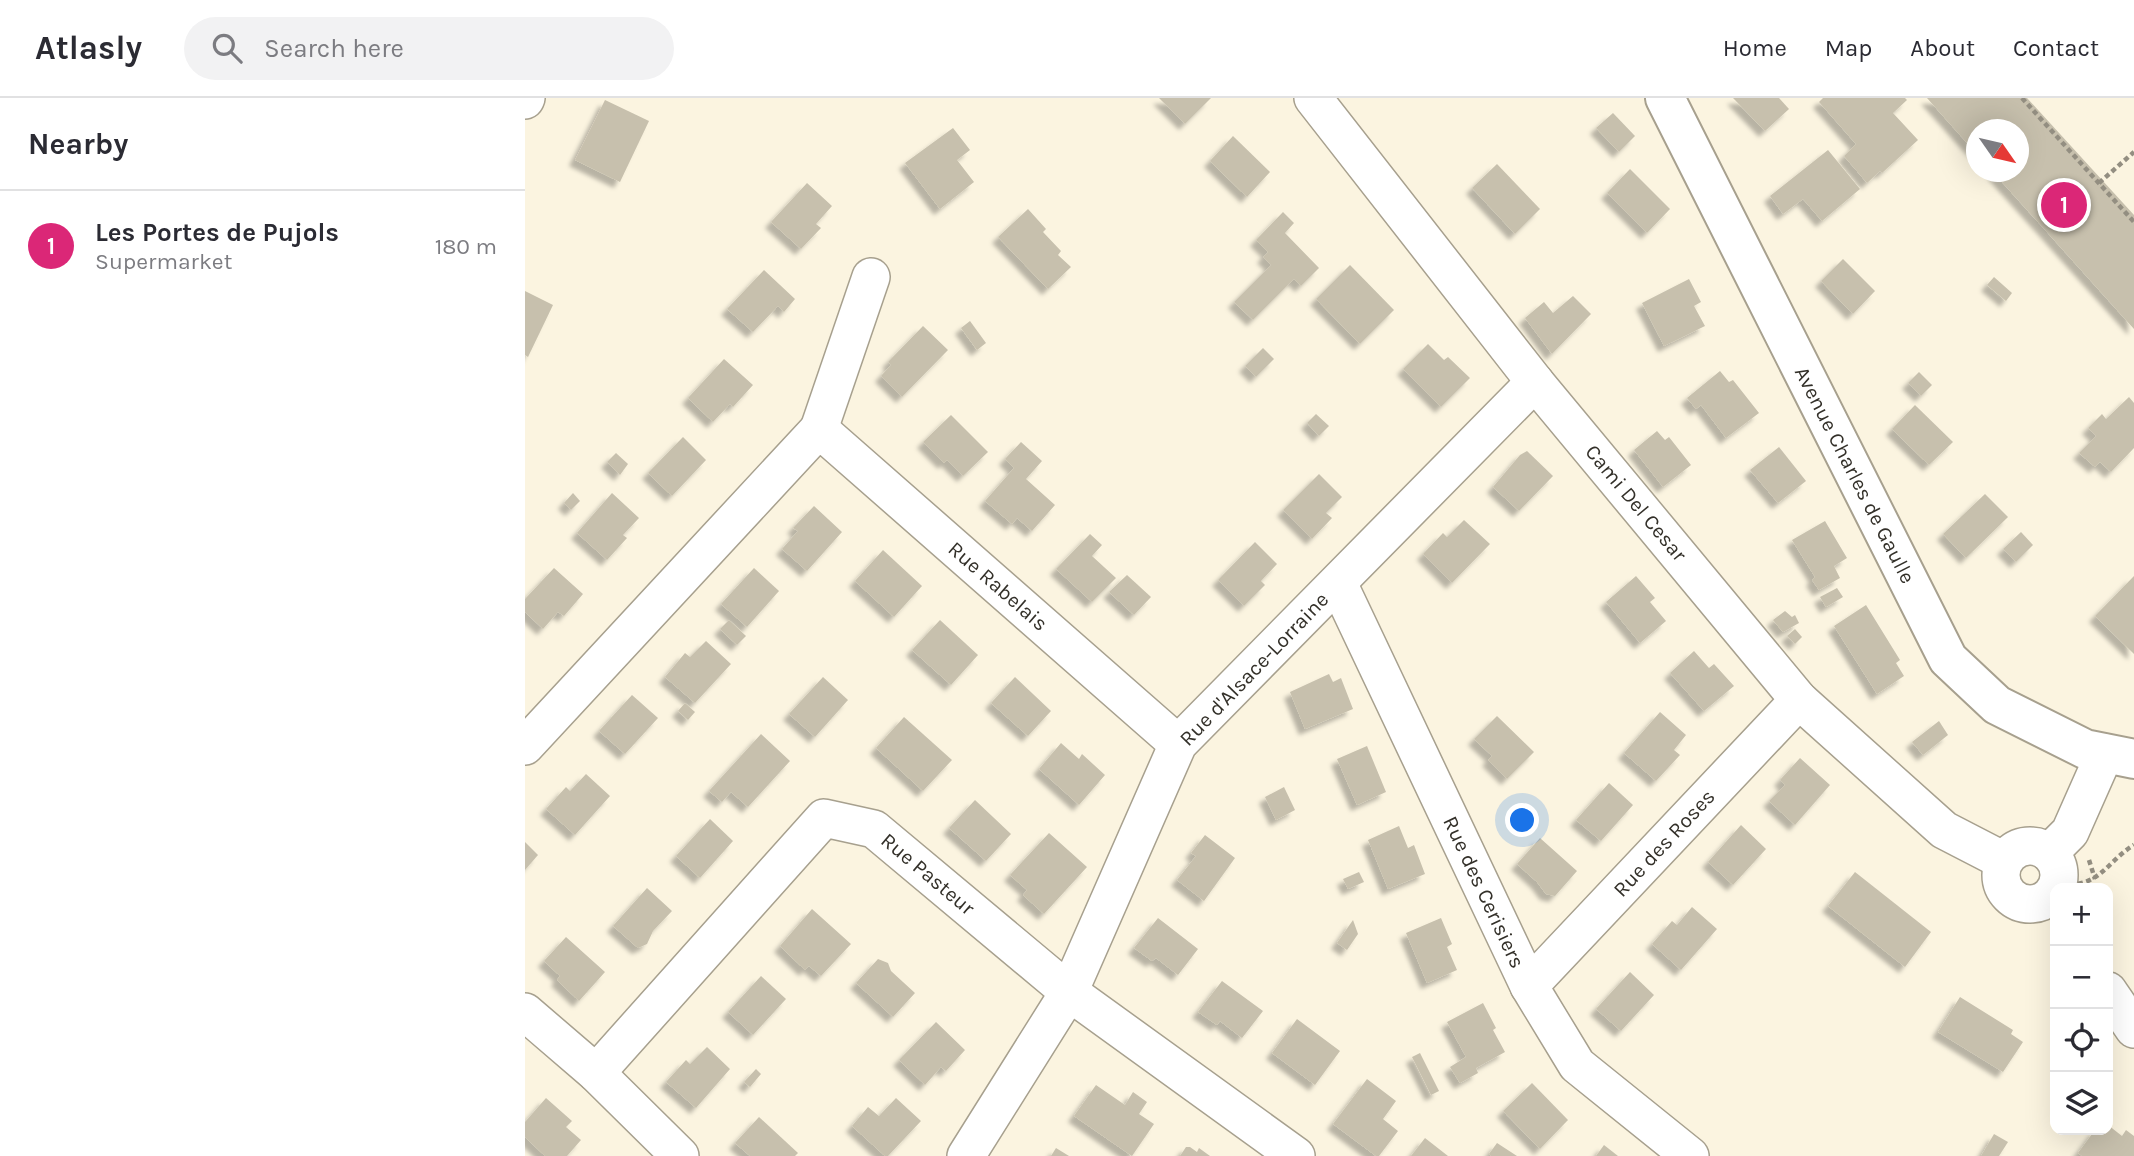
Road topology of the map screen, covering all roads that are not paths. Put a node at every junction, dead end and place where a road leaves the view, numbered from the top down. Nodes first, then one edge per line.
1 (1313, 98) edge
2 (1665, 98) edge
3 (871, 276) dead end
4 (1535, 382) junction
5 (819, 429) junction
6 (1338, 583) junction
7 (1799, 700) junction
8 (1178, 744) junction
9 (525, 746) edge
10 (2120, 756) edge
11 (2004, 861) junction
12 (2050, 883) edge
13 (2053, 883) edge
14 (2050, 889) edge
15 (1529, 986) junction
16 (1069, 992) junction
17 (2113, 998) edge
18 (525, 1012) edge
19 (2134, 1029) edge
20 (596, 1073) junction
21 (680, 1156) edge
22 (966, 1156) edge
23 (1296, 1156) edge
24 (1691, 1156) edge

1 - 4 street, Cami Del Cesar
2 - 10 main road, Avenue Charles de Gaulle
3 - 5 street
4 - 6 street, Rue d'Alsace-Lorraine
4 - 7 street, Cami Del Cesar
5 - 8 street, Rue Rabelais
5 - 9 street
6 - 8 street, Rue d'Alsace-Lorraine
6 - 15 street, Rue des Cerisiers
7 - 11 street, Cami Del Cesar
7 - 15 street, Rue des Roses
8 - 16 street, Rue d'Alsace-Lorraine
10 - 13 street
11 - 12 street
11 - 14 street
15 - 24 street, Rue des Cerisiers
16 - 20 street, Rue Pasteur
16 - 22 street, Rue d'Alsace-Lorraine
16 - 23 street, Rue Pasteur
17 - 19 street
18 - 20 street
20 - 21 street

